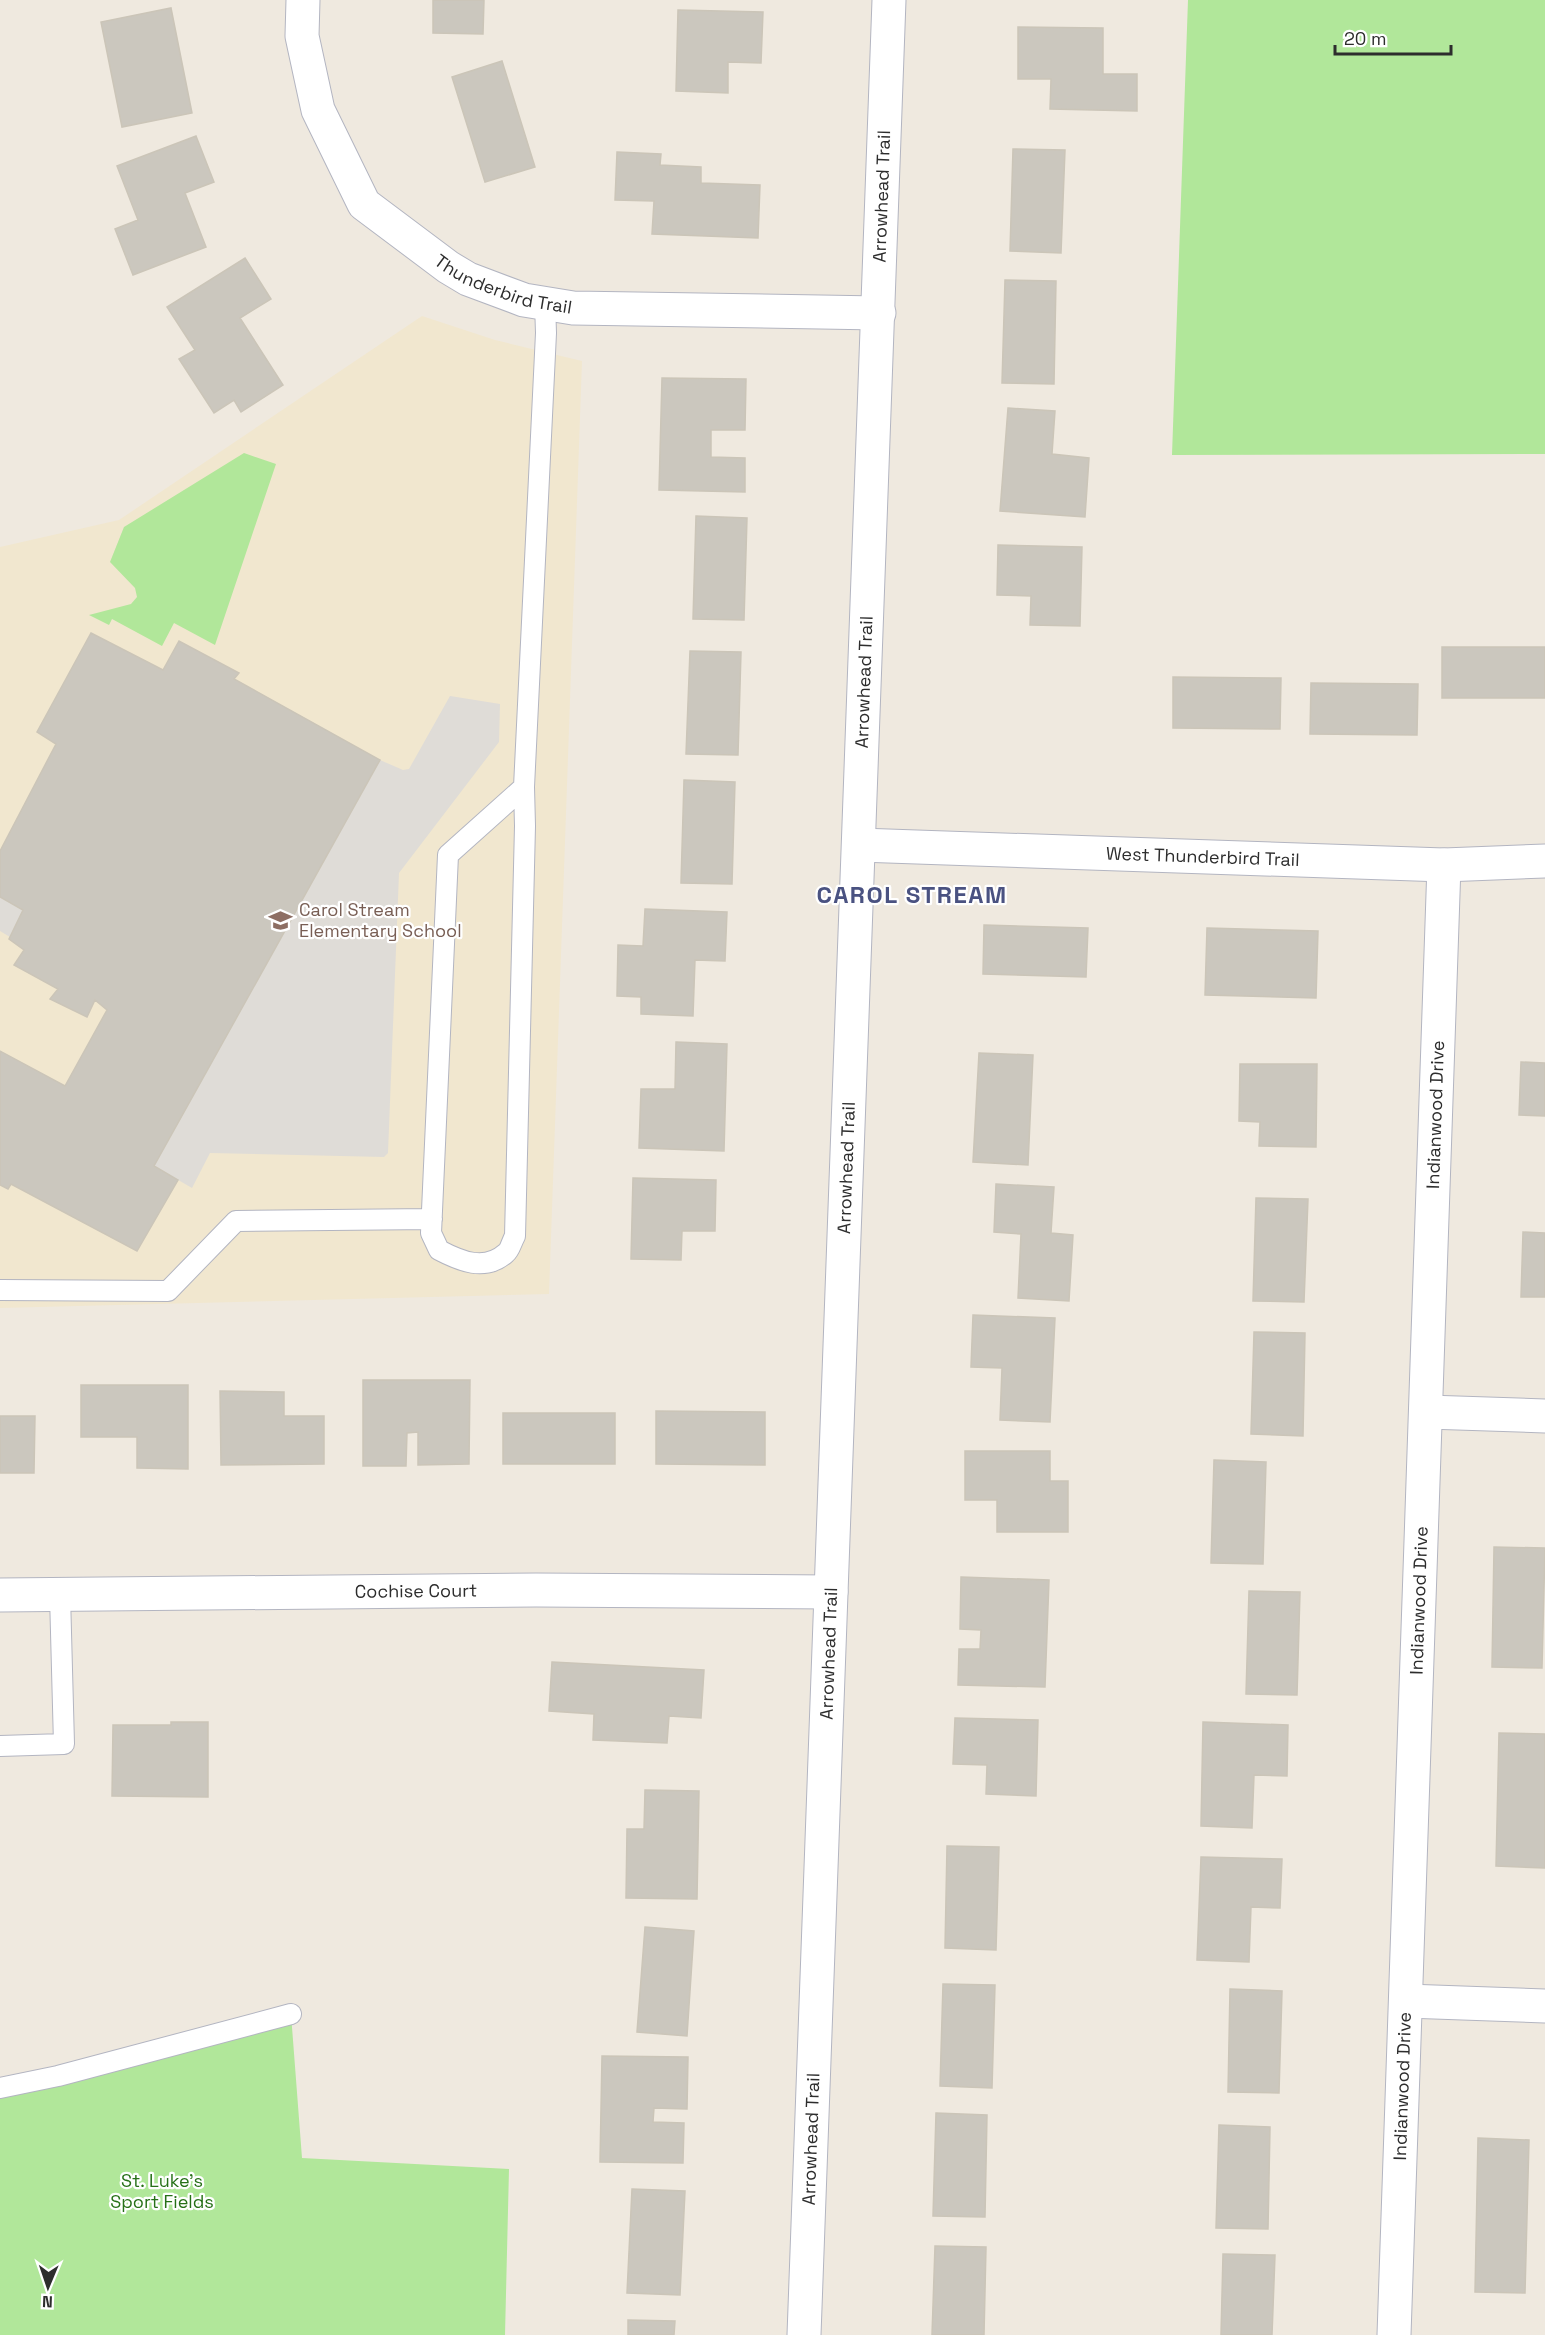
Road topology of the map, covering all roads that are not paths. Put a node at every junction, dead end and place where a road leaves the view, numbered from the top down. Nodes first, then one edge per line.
1 (303, 0) edge
2 (889, 0) edge
3 (545, 303) junction
4 (879, 313) junction
5 (524, 787) junction
6 (859, 845) junction
7 (1545, 861) edge
8 (1444, 865) junction
9 (432, 1219) junction
10 (0, 1290) edge
11 (1426, 1412) junction
12 (1545, 1416) edge
13 (831, 1592) junction
14 (0, 1595) edge
15 (60, 1595) junction
16 (0, 1746) edge
17 (1406, 2001) junction
18 (1545, 2006) edge
19 (291, 2014) dead end
20 (0, 2088) edge
21 (804, 2335) edge
22 (1394, 2335) edge

1 - 3 street, Thunderbird Trail
2 - 4 street, Arrowhead Trail
3 - 4 street, Thunderbird Trail
3 - 5 lane
4 - 6 street, Arrowhead Trail
5 - 9 lane
5 - 9 lane
6 - 8 street, West Thunderbird Trail
6 - 13 street, Arrowhead Trail
7 - 8 street, West Thunderbird Trail
8 - 11 street, Indianwood Drive
9 - 10 lane
11 - 12 street
11 - 17 street, Indianwood Drive
13 - 15 street, Cochise Court
13 - 21 street, Arrowhead Trail
14 - 15 street, Cochise Court
15 - 16 lane
17 - 18 street
17 - 22 street, Indianwood Drive
19 - 20 lane

